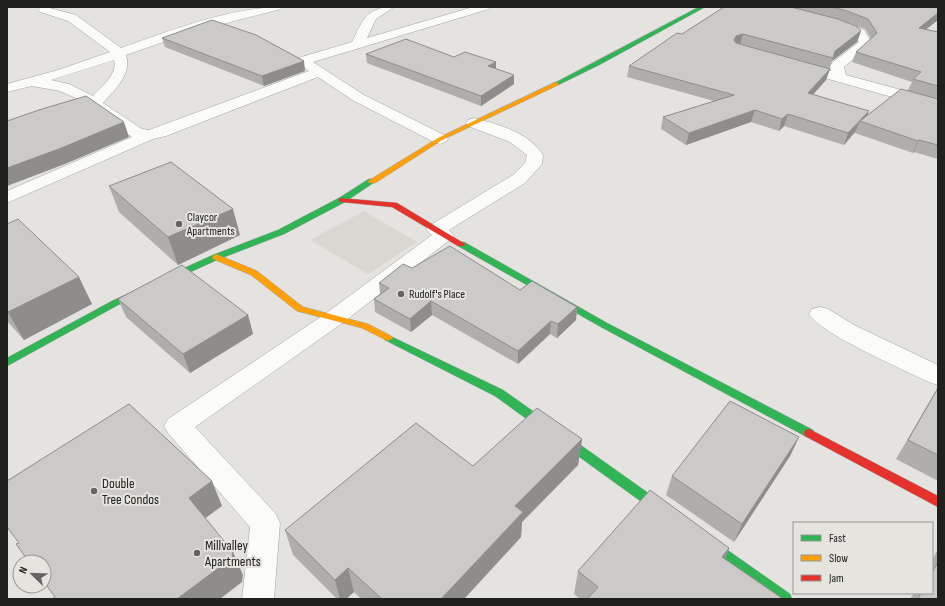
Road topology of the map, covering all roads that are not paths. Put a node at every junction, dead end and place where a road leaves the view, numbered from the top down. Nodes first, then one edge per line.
1 (277, 7) edge
2 (388, 7) edge
3 (485, 7) edge
4 (703, 7) edge
5 (44, 10) dead end
6 (223, 20) junction
7 (818, 20) edge
8 (243, 30) edge
9 (357, 45) junction
10 (119, 53) junction
11 (290, 54) edge
12 (303, 61) junction
13 (783, 62) edge
14 (319, 72) junction
15 (840, 77) junction
16 (30, 81) junction
17 (7, 88) edge
18 (95, 103) junction
19 (938, 105) edge
20 (474, 123) junction
21 (149, 135) junction
22 (440, 139) junction
23 (7, 198) edge
24 (342, 200) junction
25 (440, 233) junction
26 (216, 257) junction
27 (820, 314) dead end
28 (333, 319) junction
29 (7, 362) edge
30 (938, 376) edge
31 (938, 502) edge
32 (675, 519) edge
33 (694, 533) edge
34 (258, 599) edge
35 (785, 599) edge

1 - 6 street
2 - 9 street
3 - 9 street
4 - 20 street
5 - 10 street
6 - 8 street
6 - 10 street
7 - 15 street
9 - 12 street
10 - 16 street
10 - 18 street
11 - 12 street
12 - 14 street
13 - 15 street
14 - 21 street
14 - 22 street
15 - 19 street
16 - 17 street
16 - 18 street
18 - 21 street
20 - 22 street
20 - 25 street
21 - 23 street
22 - 24 street
24 - 25 street
24 - 26 street
25 - 28 street
25 - 31 street
26 - 28 street
26 - 29 street
27 - 30 street
28 - 32 street
28 - 34 street
33 - 35 street

